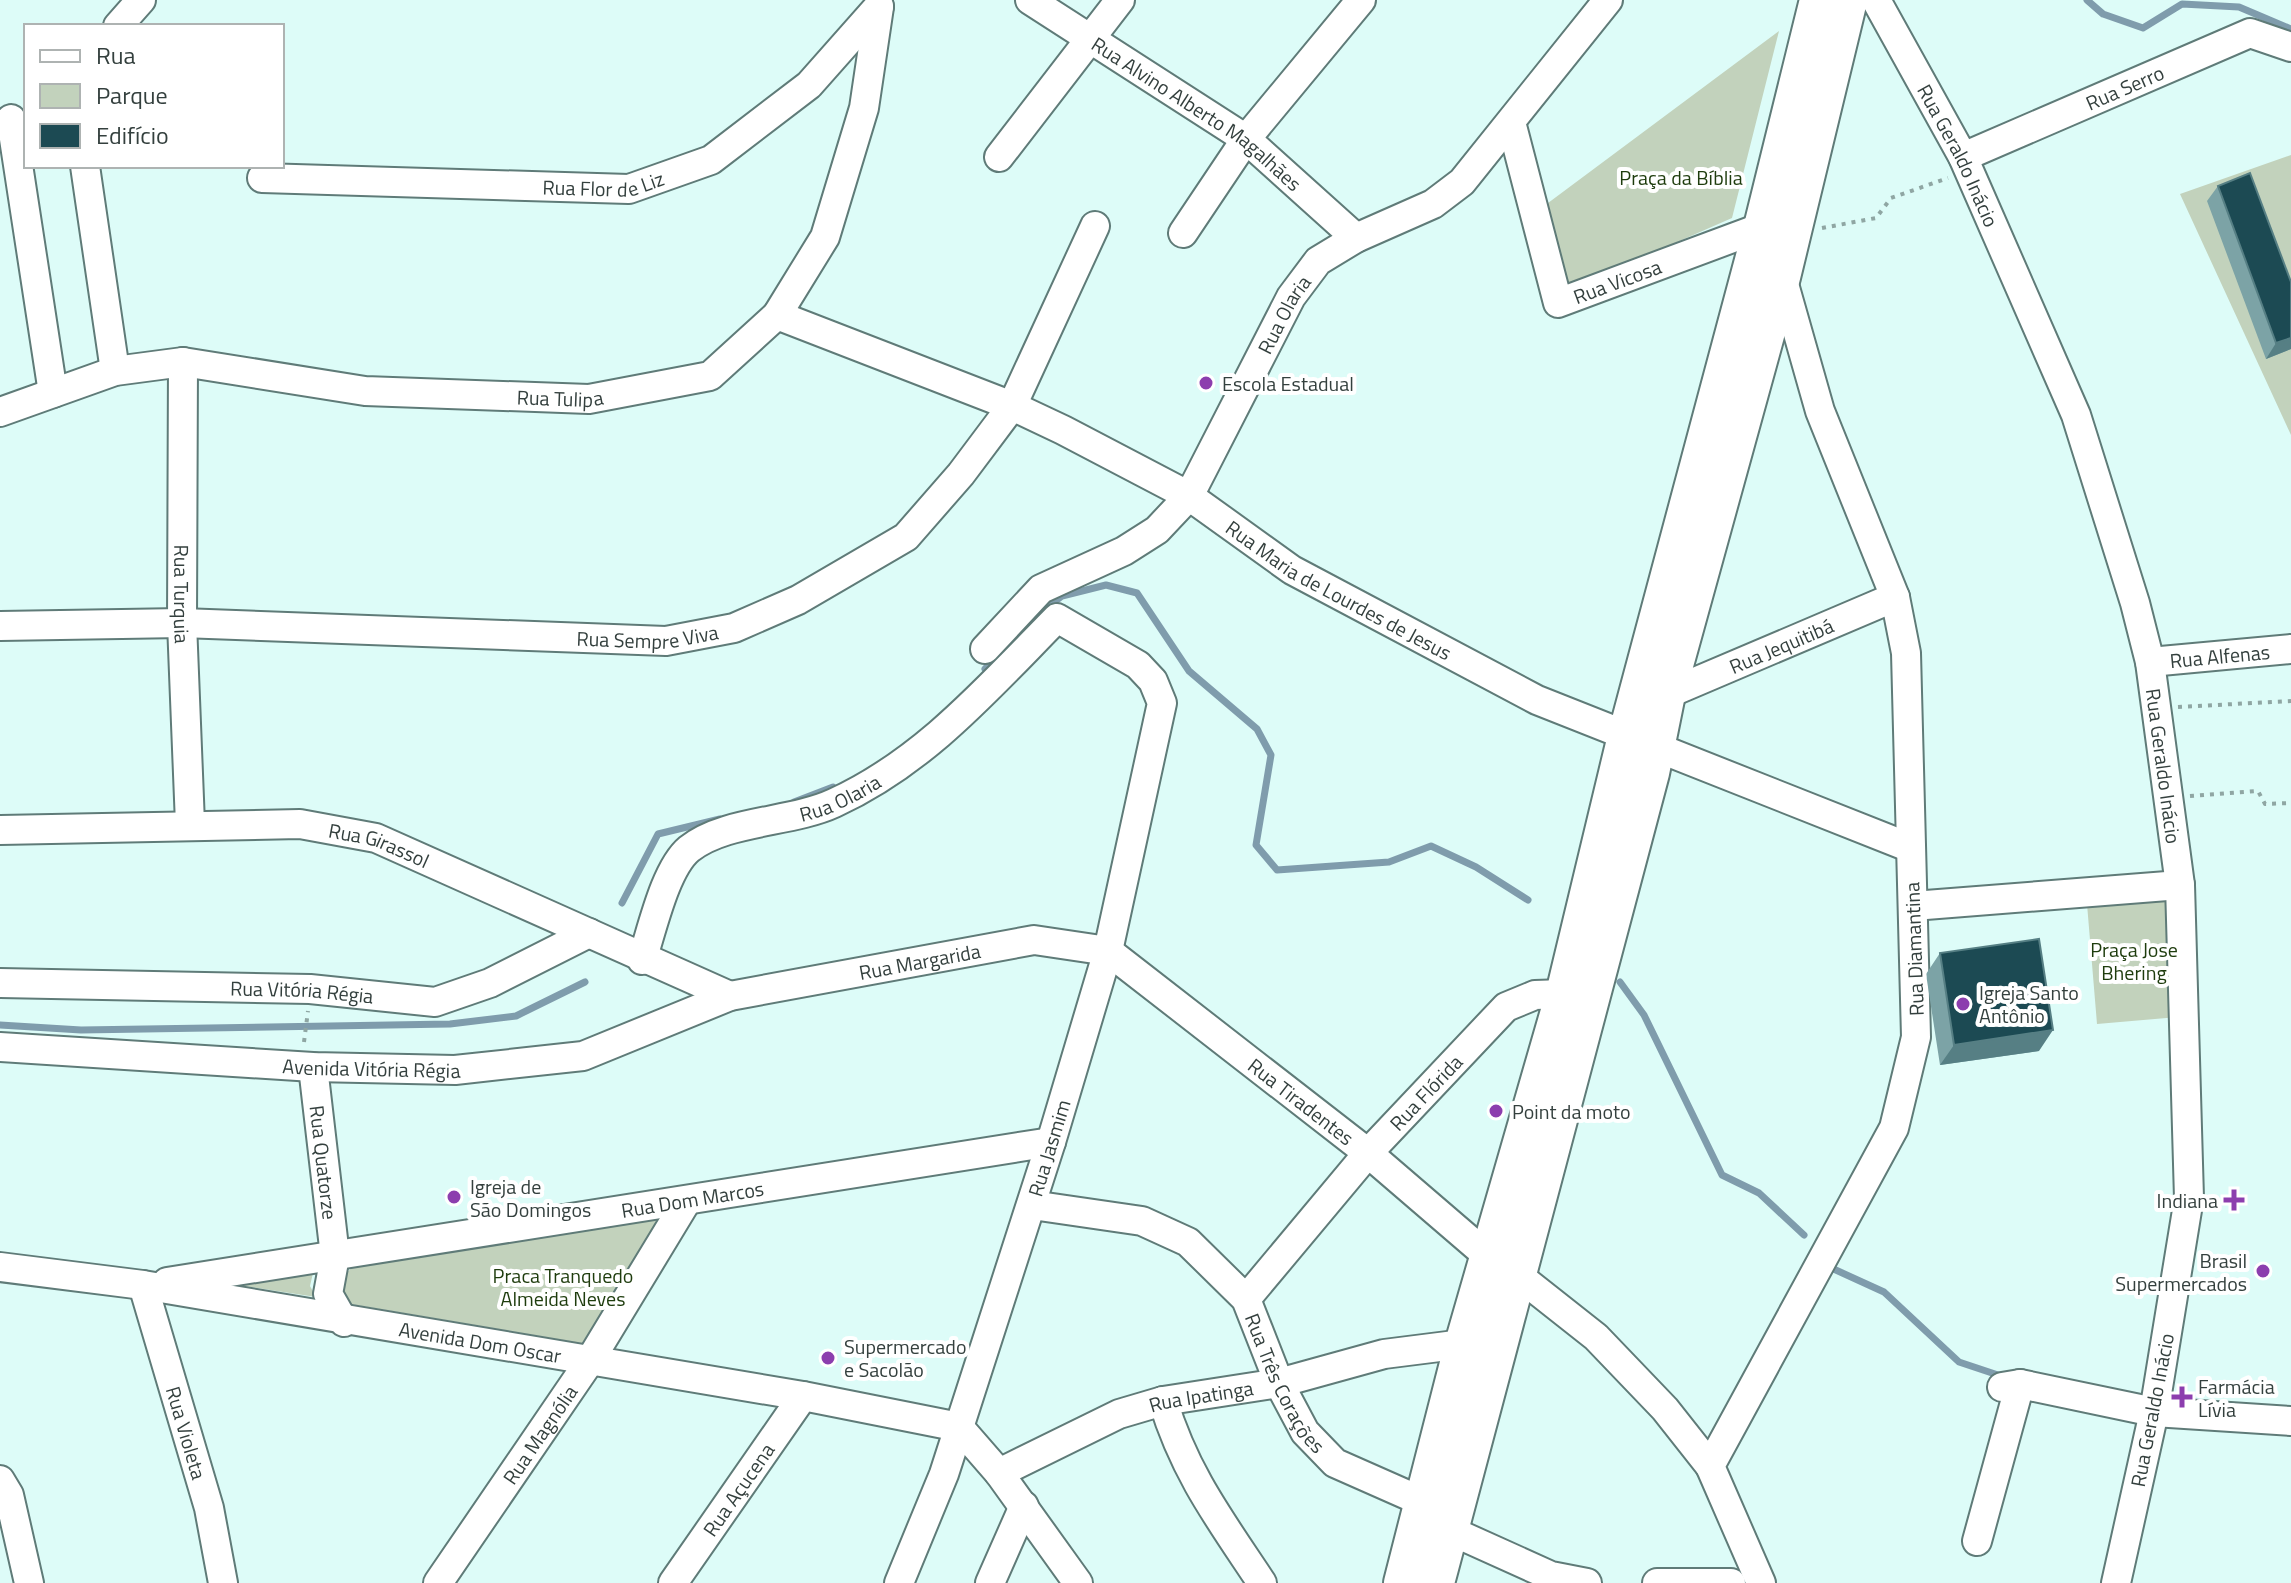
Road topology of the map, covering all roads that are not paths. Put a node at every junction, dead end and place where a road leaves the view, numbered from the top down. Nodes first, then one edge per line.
1 (141, 0) edge
2 (1030, 0) edge
3 (1120, 0) edge
4 (1361, 0) edge
5 (1608, 0) edge
6 (1818, 0) edge
7 (1849, 0) edge
8 (1876, 0) edge
9 (876, 2) edge
10 (120, 24) edge
11 (1089, 38) junction
12 (2289, 45) edge
13 (11, 119) dead end
14 (1511, 122) junction
15 (1246, 139) junction
16 (999, 157) dead end
17 (1966, 164) junction
18 (85, 168) edge
19 (262, 178) dead end
20 (1095, 226) dead end
21 (1777, 230) junction
22 (1183, 233) dead end
23 (1356, 238) junction
24 (1782, 277) junction
25 (777, 315) junction
26 (183, 362) junction
27 (115, 371) junction
28 (53, 393) junction
29 (1012, 406) junction
30 (0, 412) edge
31 (1189, 496) junction
32 (1895, 597) junction
33 (182, 623) junction
34 (0, 626) edge
35 (985, 649) dead end
36 (2291, 649) edge
37 (2150, 662) junction
38 (1667, 694) junction
39 (1162, 703) joint
40 (1641, 742) junction
41 (190, 824) junction
42 (0, 830) edge
43 (1911, 848) junction
44 (2180, 885) junction
45 (1913, 906) junction
46 (589, 933) junction
47 (1108, 951) junction
48 (642, 960) junction
49 (0, 983) edge
50 (1564, 994) junction
51 (730, 996) junction
52 (0, 1047) edge
53 (313, 1067) junction
54 (1051, 1142) junction
55 (1368, 1153) junction
56 (686, 1202) junction
57 (1032, 1205) junction
58 (335, 1256) junction
59 (1489, 1257) junction
60 (0, 1267) edge
61 (1520, 1277) junction
62 (143, 1285) junction
63 (1246, 1299) junction
64 (344, 1322) junction
65 (1463, 1344) junction
66 (589, 1362) junction
67 (1279, 1383) junction
68 (803, 1396) junction
69 (1163, 1401) junction
70 (2154, 1412) junction
71 (2291, 1421) edge
72 (959, 1427) junction
73 (1710, 1466) junction
74 (999, 1473) junction
75 (0, 1480) edge
76 (1421, 1501) junction
77 (1024, 1506) junction
78 (1449, 1530) junction
79 (1977, 1541) dead end
80 (1549, 1580) edge
81 (29, 1583) edge
82 (223, 1583) edge
83 (438, 1583) edge
84 (673, 1583) edge
85 (899, 1583) edge
86 (990, 1583) edge
87 (1078, 1583) edge
88 (1262, 1583) edge
89 (1402, 1583) edge
90 (1436, 1583) edge
91 (1587, 1583) edge
92 (1657, 1583) edge
93 (1722, 1583) edge
94 (1761, 1583) edge
95 (2116, 1583) edge

1 - 10 street
2 - 11 street, Rua Alvino Alberto Magalhães
3 - 11 street
4 - 15 street
5 - 14 street, Rua Olaria
6 - 21 main road
7 - 21 main road
8 - 17 street, Rua Geraldo Inácio
9 - 19 street, Rua Flor de Liz
9 - 25 street, Rua Tulipa
11 - 15 street, Rua Alvino Alberto Magalhães
11 - 16 street
12 - 17 street, Rua Serro
13 - 28 street
14 - 21 street, Rua Vicosa
14 - 23 street, Rua Olaria
15 - 22 street
15 - 23 street, Rua Alvino Alberto Magalhães
17 - 37 street, Rua Geraldo Inácio
18 - 27 street
20 - 29 street, Rua Sempre Viva
21 - 24 main road
21 - 40 main road
23 - 31 street, Rua Olaria
24 - 32 street, Rua Diamantina
24 - 38 main road
25 - 26 street, Rua Tulipa
25 - 29 street, Rua Maria de Lourdes de Jesus
26 - 27 street, Rua Tulipa
26 - 33 street, Rua Turquia
27 - 28 street, Rua Tulipa
28 - 30 street, Rua Tulipa
29 - 31 street, Rua Maria de Lourdes de Jesus
29 - 33 street, Rua Sempre Viva
31 - 35 street, Rua Olaria
31 - 40 street, Rua Maria de Lourdes de Jesus
32 - 38 street, Rua Jequitibá
32 - 43 street, Rua Diamantina
33 - 34 street, Rua Sempre Viva
33 - 41 street, Rua Turquia
36 - 37 street, Rua Alfenas
37 - 44 street, Rua Geraldo Inácio
38 - 40 main road
39 - 47 street, Rua Jasmim
39 - 48 street, Rua Olaria
40 - 43 street, Rua Maria de Lourdes de Jesus
40 - 50 main road
40 - 61 main road
41 - 42 street, Rua Girassol
41 - 46 street, Rua Girassol
43 - 45 street, Rua Diamantina
44 - 45 street
44 - 70 street, Rua Geraldo Inácio
45 - 73 street, Rua Diamantina
46 - 48 street, Rua Girassol
46 - 49 street, Rua Vitória Régia
47 - 51 street, Rua Margarida
47 - 54 street, Rua Jasmim
47 - 55 street, Rua Tiradentes
48 - 51 street, Rua Girassol
50 - 55 street, Rua Flórida
50 - 59 main road
51 - 53 street, Avenida Vitória Régia
52 - 53 street, Avenida Vitória Régia
53 - 58 street, Rua Quatorze
54 - 56 street, Rua Dom Marcos
54 - 57 street, Rua Jasmim
55 - 59 street, Rua Tiradentes
55 - 63 street, Rua Flórida
56 - 58 street, Rua Dom Marcos
56 - 66 street, Rua Magnólia
57 - 63 street, Rua Três Corações
57 - 72 street, Rua Jasmim
58 - 62 street, Rua Dom Marcos
58 - 64 street, Rua Quatorze
59 - 65 main road
60 - 62 street, Avenida Dom Oscar
61 - 73 street
61 - 78 main road
62 - 64 street, Avenida Dom Oscar
62 - 82 street, Rua Violeta
63 - 67 street, Rua Três Corações
64 - 66 street, Avenida Dom Oscar
65 - 67 street, Rua Ipatinga
65 - 76 main road
66 - 68 street, Avenida Dom Oscar
66 - 83 street, Rua Magnólia
67 - 69 street, Rua Ipatinga
67 - 76 street, Rua Três Corações
68 - 72 street, Avenida Dom Oscar
68 - 84 street, Rua Açucena
69 - 74 street, Rua Ipatinga
69 - 88 street
70 - 71 street
70 - 79 street
70 - 95 street, Rua Geraldo Inácio
72 - 74 street
72 - 85 street, Rua Jasmim
73 - 94 street
74 - 77 street
75 - 81 street
76 - 89 main road
77 - 86 street
77 - 87 street
78 - 80 street
78 - 90 main road
80 - 91 street
92 - 93 street

